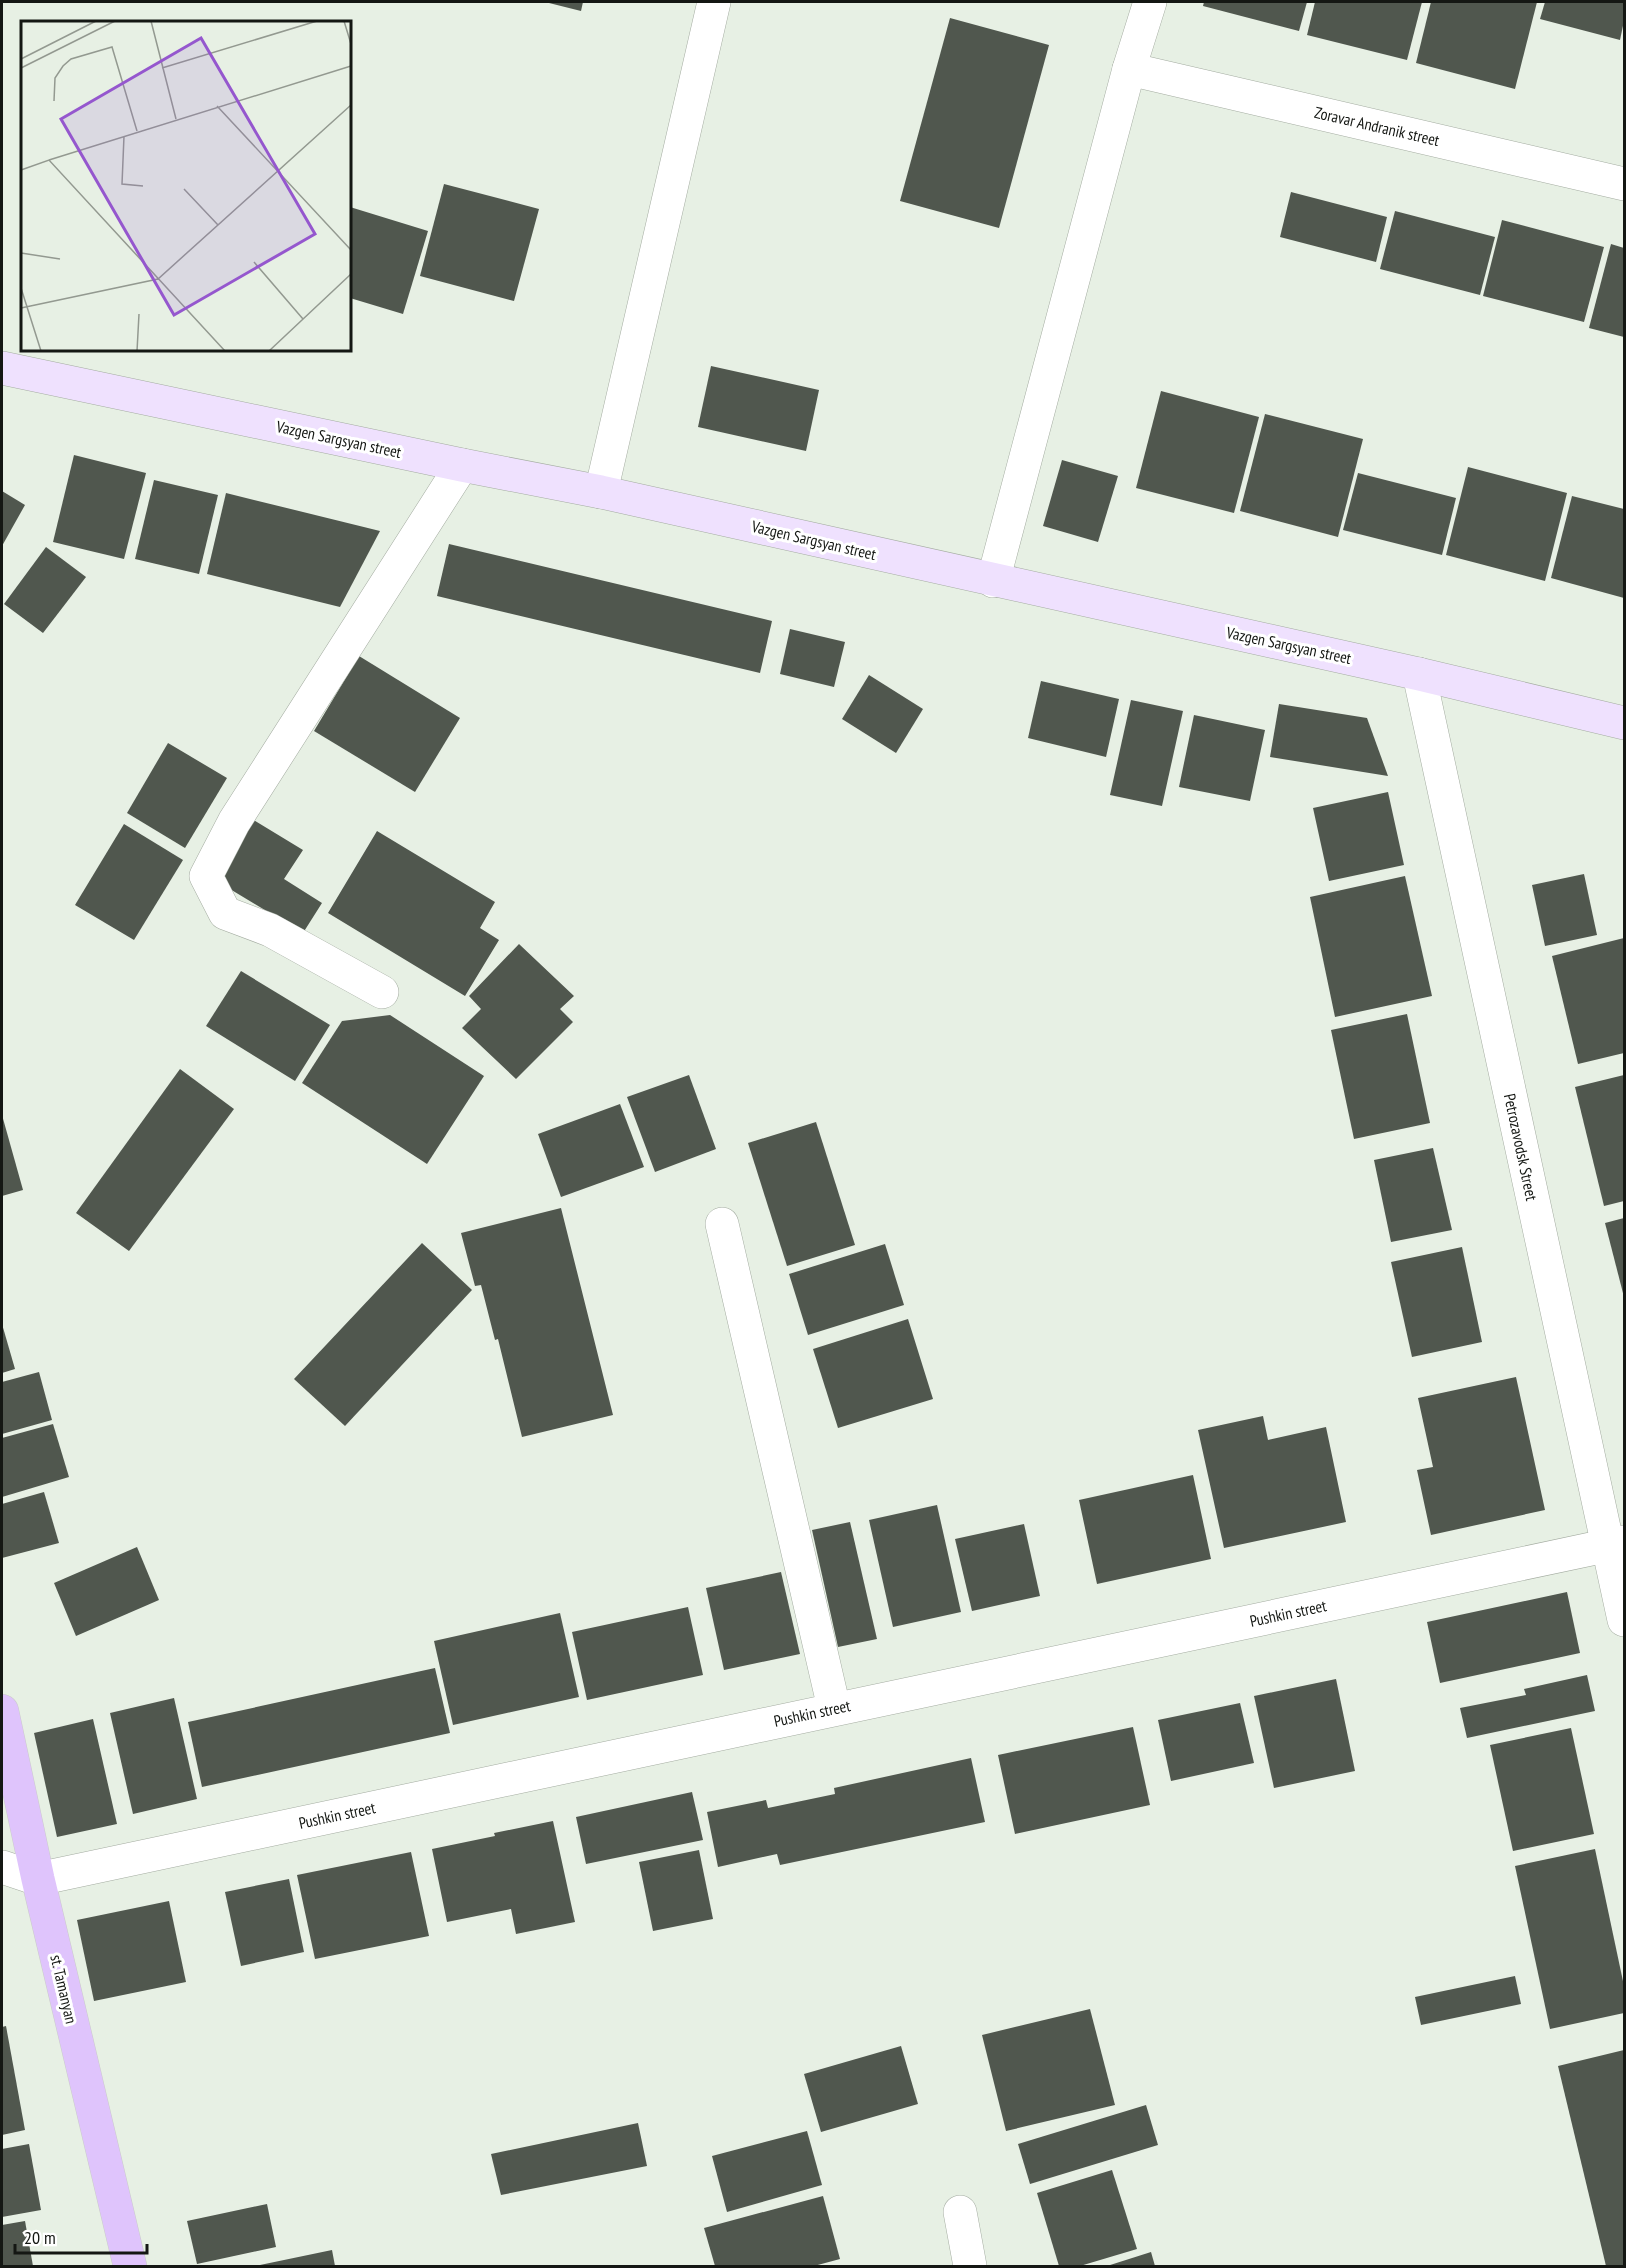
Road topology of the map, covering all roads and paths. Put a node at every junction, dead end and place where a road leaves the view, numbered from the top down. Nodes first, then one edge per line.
1 (714, 2) edge
2 (1150, 2) edge
3 (1130, 69) junction
4 (1624, 184) edge
5 (2, 368) edge
6 (462, 465) junction
7 (602, 492) junction
8 (993, 581) junction
9 (1419, 674) junction
10 (1624, 723) edge
11 (382, 992) dead end
12 (722, 1224) dead end
13 (1616, 1544) edge
14 (1624, 1620) edge
15 (834, 1708) junction
16 (2, 1711) edge
17 (2, 1867) edge
18 (38, 1879) junction
19 (960, 2212) dead end
20 (130, 2266) edge
21 (970, 2266) edge

1 - 7 street
2 - 3 street
3 - 4 street, Zoravar Andranik street
3 - 8 street
5 - 6 street, Vazgen Sargsyan street
6 - 7 street, Vazgen Sargsyan street
6 - 11 street
7 - 8 street, Vazgen Sargsyan street
8 - 9 street, Vazgen Sargsyan street
9 - 10 street, Vazgen Sargsyan street
9 - 13 street, Petrozavodsk Street
12 - 15 street
13 - 14 street, Petrozavodsk Street
13 - 15 street, Pushkin street
15 - 18 street, Pushkin street
16 - 18 main road, st. Tamanyan
17 - 18 street
18 - 20 main road, st. Tamanyan
19 - 21 street

